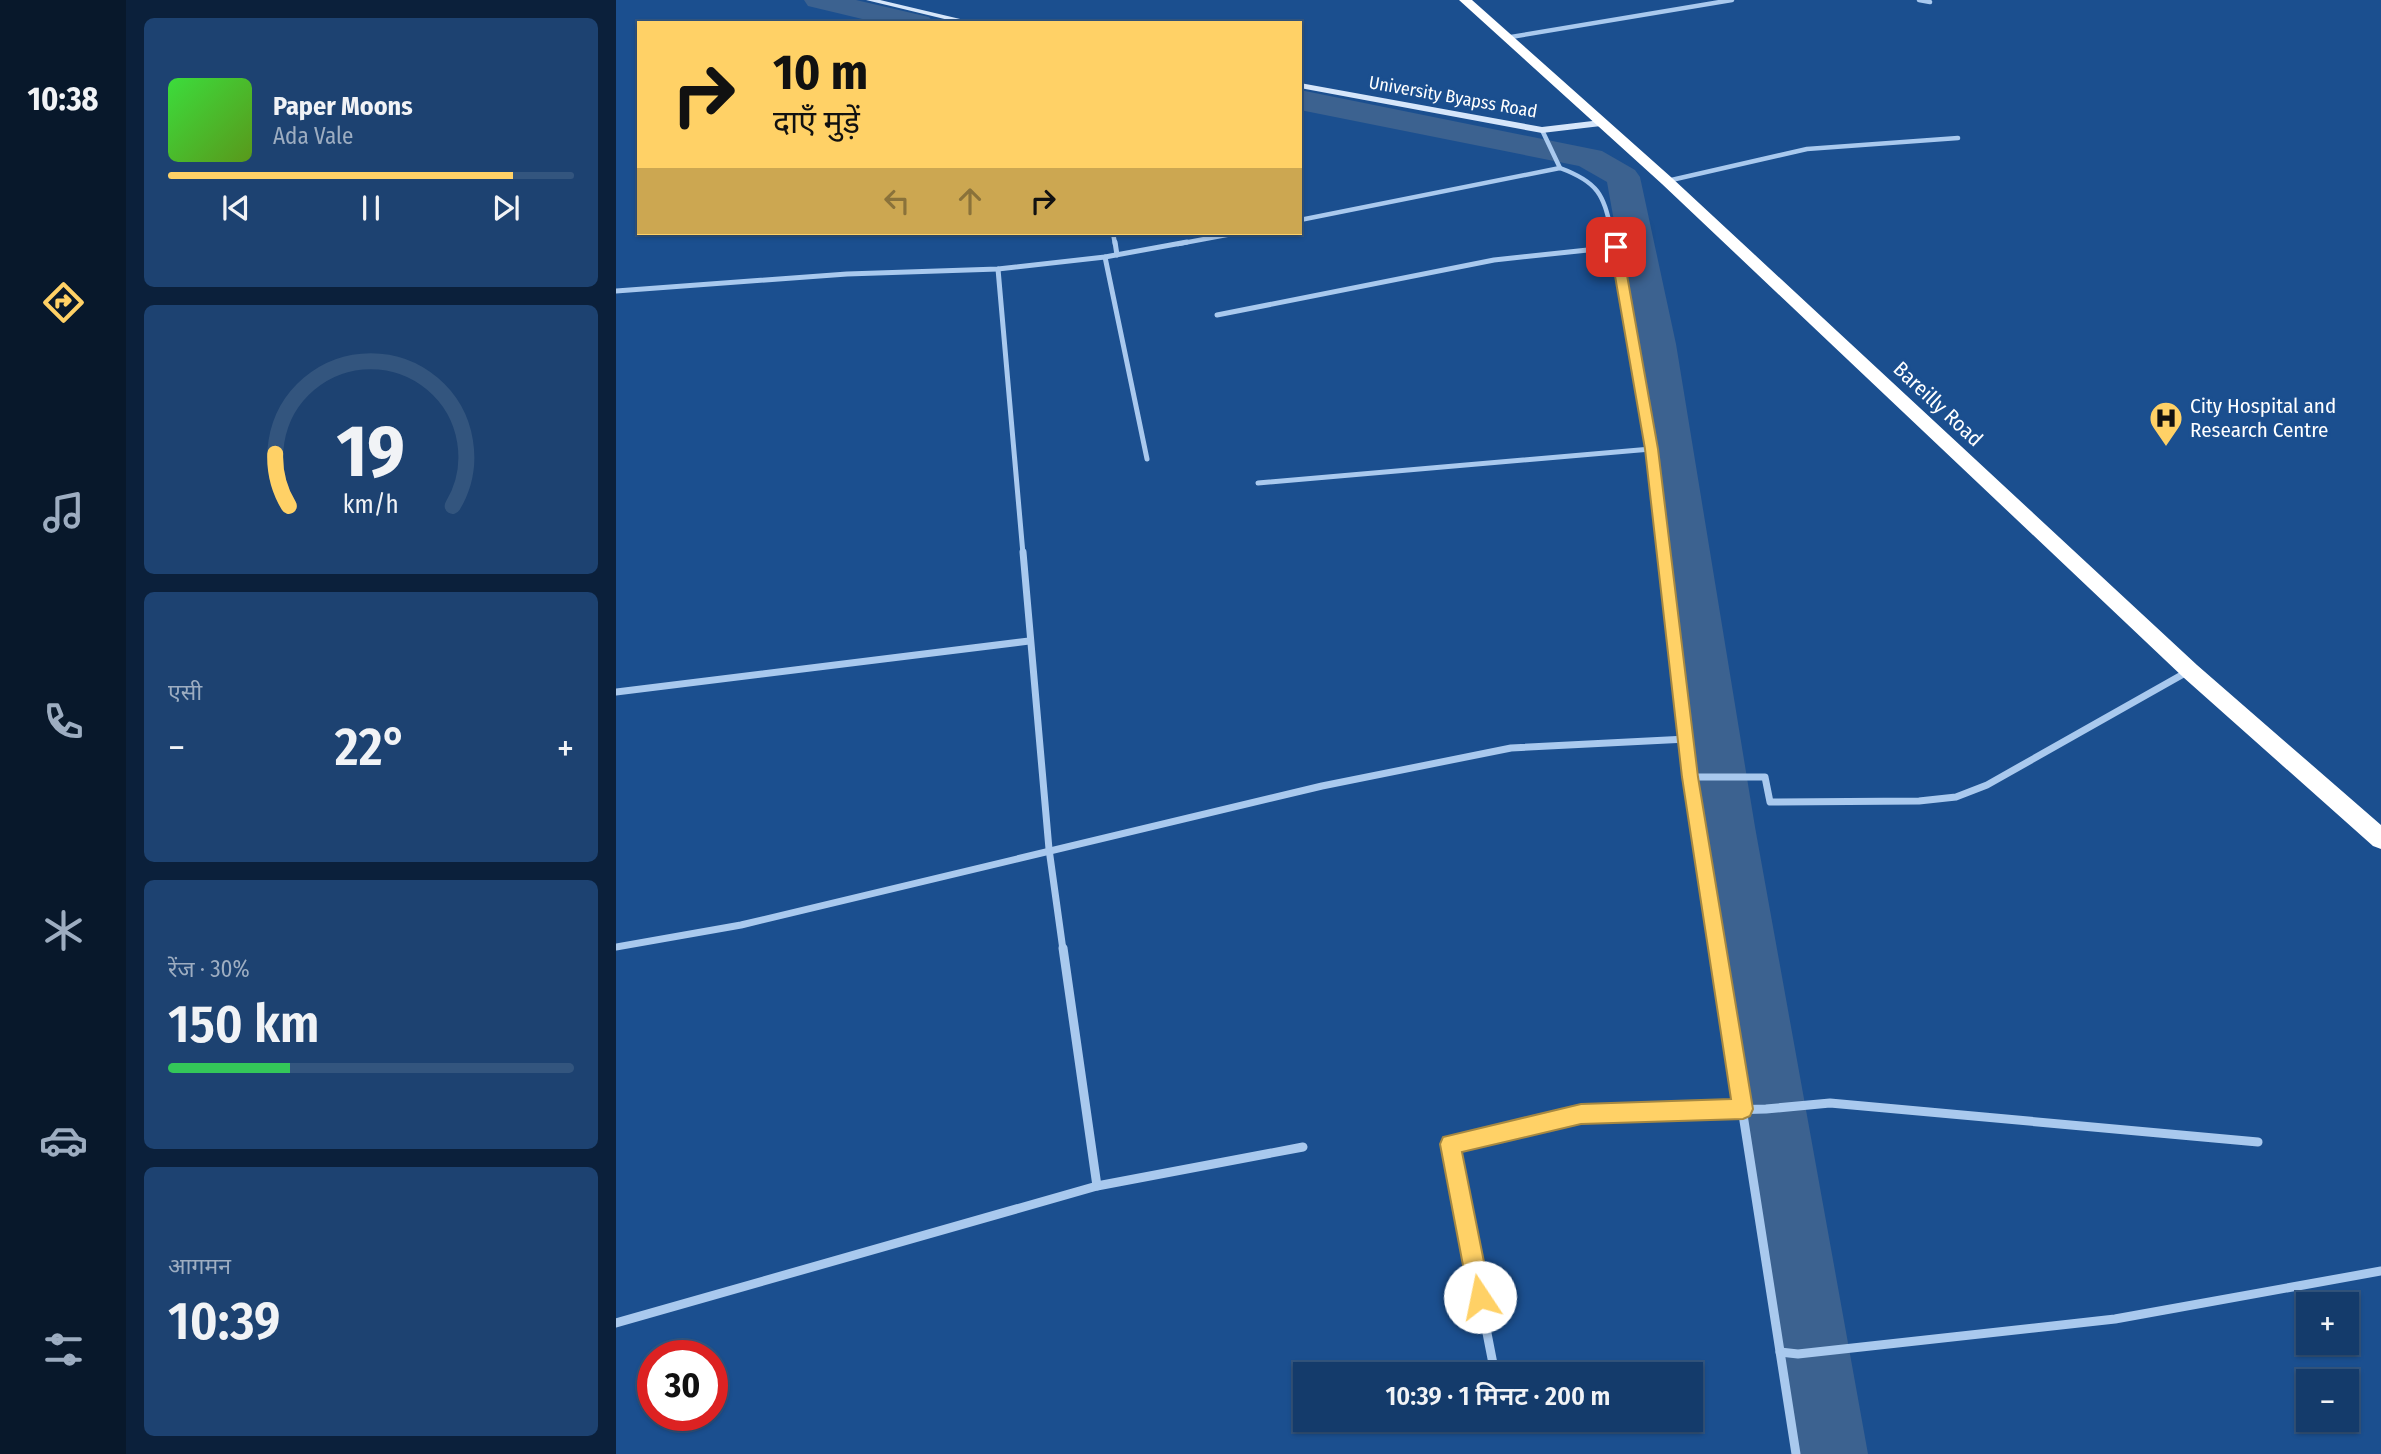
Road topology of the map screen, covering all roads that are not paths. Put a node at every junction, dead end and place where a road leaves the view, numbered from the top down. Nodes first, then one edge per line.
1 (870, 0) edge
2 (1466, 0) edge
3 (1732, 0) edge
4 (1919, 0) edge
5 (1930, 2) dead end
6 (964, 21) edge
7 (1504, 38) junction
8 (1302, 85) edge
9 (1601, 123) junction
10 (1542, 130) junction
11 (1958, 138) dead end
12 (1560, 168) junction
13 (1667, 181) junction
14 (1302, 220) edge
15 (1113, 235) edge
16 (1226, 235) edge
17 (1616, 247) junction
18 (1116, 255) junction
19 (1105, 257) junction
20 (998, 269) junction
21 (616, 291) edge
22 (1217, 315) dead end
23 (1651, 449) junction
24 (1147, 459) dead end
25 (1258, 483) dead end
26 (1029, 641) junction
27 (2190, 671) junction
28 (616, 692) edge
29 (1687, 738) junction
30 (1690, 777) junction
31 (2381, 839) edge
32 (1049, 849) junction
33 (616, 947) edge
34 (1743, 1109) junction
35 (2258, 1142) dead end
36 (1303, 1147) dead end
37 (1097, 1186) junction
38 (2381, 1270) edge
39 (616, 1323) edge
40 (1780, 1352) junction
41 (1493, 1362) edge
42 (1796, 1454) edge

1 - 6 main road
2 - 7 highway, Bareilly Road
3 - 7 street
4 - 5 street
7 - 9 highway, Bareilly Road
8 - 10 main road, University Byapss Road
9 - 10 main road, University Byapss Road
9 - 13 highway, Bareilly Road
10 - 12 street
11 - 13 street
12 - 14 street
12 - 17 street
13 - 27 highway, Bareilly Road
15 - 18 street
16 - 18 street
17 - 22 street
17 - 23 street
18 - 19 street
19 - 20 street
19 - 24 street
20 - 21 street
20 - 26 street
23 - 25 street
23 - 29 street
26 - 28 street
26 - 32 street
27 - 30 street
27 - 31 highway, Bareilly Road
29 - 30 street
29 - 32 street
30 - 34 street
32 - 33 street
32 - 37 street
34 - 35 street
34 - 40 street
34 - 41 street
36 - 37 street
37 - 39 street
38 - 40 street
40 - 42 street

